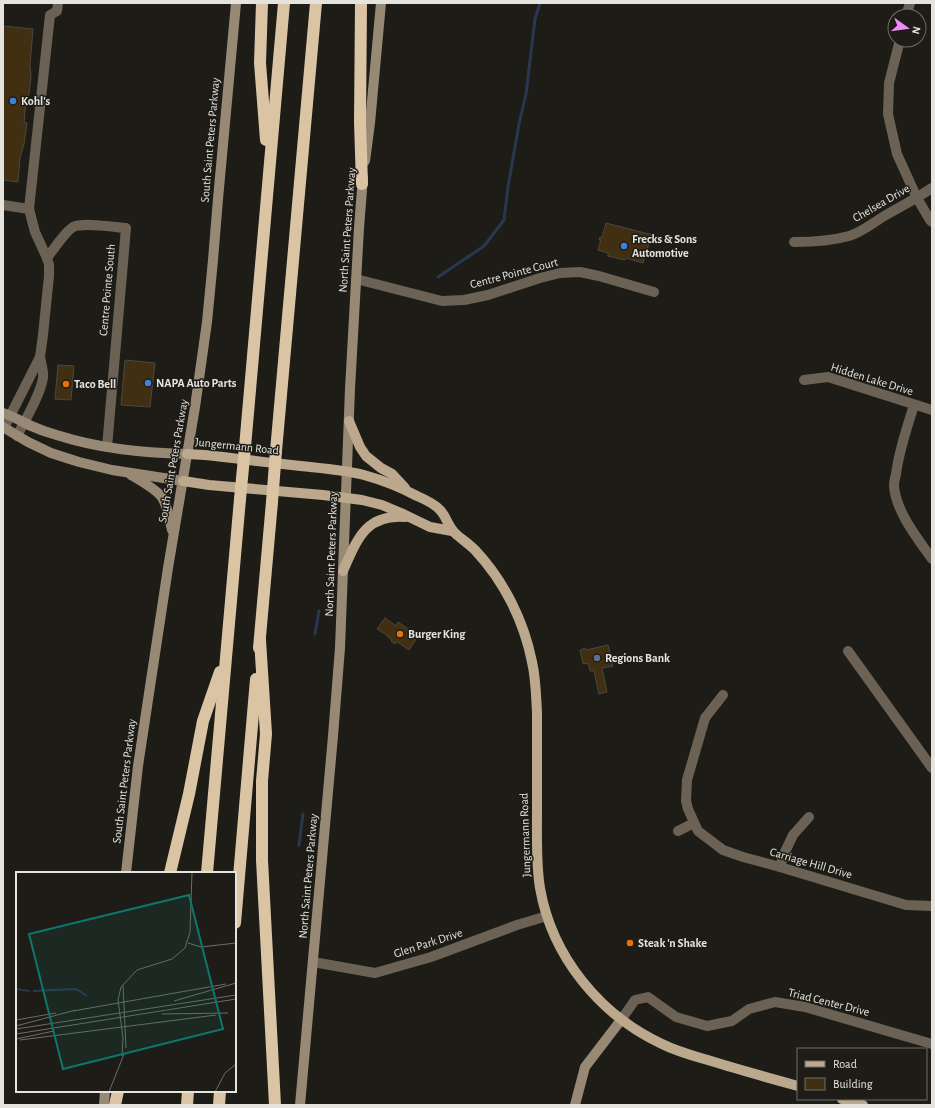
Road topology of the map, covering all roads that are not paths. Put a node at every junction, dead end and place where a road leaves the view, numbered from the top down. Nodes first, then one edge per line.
1 (58, 3) edge
2 (236, 3) edge
3 (262, 3) edge
4 (284, 3) edge
5 (316, 3) edge
6 (361, 3) edge
7 (381, 3) edge
8 (898, 48) edge
9 (268, 175) junction
10 (362, 184) junction
11 (932, 188) edge
12 (918, 198) junction
13 (3, 205) edge
14 (29, 209) junction
15 (932, 222) edge
16 (794, 242) dead end
17 (47, 258) junction
18 (356, 279) junction
19 (654, 292) dead end
20 (40, 357) junction
21 (804, 380) dead end
22 (914, 405) junction
23 (932, 410) edge
24 (7, 414) edge
25 (349, 421) junction
26 (24, 422) junction
27 (3, 428) edge
28 (17, 436) junction
29 (107, 447) junction
30 (188, 454) junction
31 (347, 472) junction
32 (128, 473) junction
33 (183, 481) junction
34 (408, 491) junction
35 (346, 498) junction
36 (412, 518) junction
37 (452, 531) junction
38 (173, 536) junction
39 (932, 559) edge
40 (344, 570) junction
41 (260, 640) junction
42 (848, 651) dead end
43 (226, 652) junction
44 (723, 695) dead end
45 (932, 768) edge
46 (809, 817) dead end
47 (694, 822) junction
48 (678, 831) dead end
49 (780, 867) junction
50 (126, 872) edge
51 (170, 872) edge
52 (207, 872) edge
53 (932, 906) edge
54 (236, 911) edge
55 (547, 916) junction
56 (313, 962) junction
57 (621, 1020) junction
58 (932, 1044) edge
59 (797, 1086) edge
60 (105, 1092) edge
61 (118, 1092) edge
62 (188, 1092) edge
63 (220, 1092) edge
64 (846, 1100) edge
65 (104, 1105) edge
66 (115, 1105) edge
67 (187, 1105) edge
68 (219, 1105) edge
69 (275, 1105) edge
70 (300, 1105) edge
71 (575, 1105) edge
72 (863, 1105) edge

1 - 14 street
2 - 30 main road, South Saint Peters Parkway
3 - 9 highway
4 - 9 highway
5 - 41 highway, bridge
6 - 10 highway
7 - 10 main road, North Saint Peters Parkway
8 - 12 street
9 - 43 highway, bridge
10 - 18 main road, North Saint Peters Parkway
11 - 12 street, Chelsea Drive
12 - 15 street
12 - 16 street, Chelsea Drive
13 - 14 street
14 - 17 street
17 - 20 street
17 - 29 street, Centre Pointe South
18 - 19 street, Centre Pointe Court
18 - 25 main road, North Saint Peters Parkway
20 - 24 street
20 - 26 street
21 - 22 street, Hidden Lake Drive
22 - 23 street, Hidden Lake Drive
22 - 39 street
24 - 26 main road, Jungermann Road
24 - 27 street
25 - 31 main road, North Saint Peters Parkway
25 - 34 main road
26 - 28 street
26 - 29 main road, Jungermann Road
27 - 28 main road, Jungermann Road
28 - 32 main road, Jungermann Road
29 - 30 main road, Jungermann Road
30 - 31 main road, Jungermann Road
30 - 33 main road, South Saint Peters Parkway
31 - 34 main road, Jungermann Road
31 - 35 main road, North Saint Peters Parkway
32 - 33 main road, Jungermann Road
32 - 38 main road
33 - 35 main road, Jungermann Road
33 - 38 main road, South Saint Peters Parkway
34 - 37 main road, Jungermann Road
35 - 36 main road, Jungermann Road
35 - 40 main road, North Saint Peters Parkway
36 - 37 main road, Jungermann Road
36 - 40 main road
37 - 55 main road, Jungermann Road
38 - 50 main road, South Saint Peters Parkway
40 - 56 main road, North Saint Peters Parkway
41 - 54 highway
41 - 69 highway
42 - 45 street
43 - 51 highway
43 - 52 highway
44 - 47 street, Carriage Hill Drive
46 - 49 street
47 - 48 street
47 - 49 street, Carriage Hill Drive
49 - 53 street, Carriage Hill Drive
55 - 56 street, Glen Park Drive
55 - 57 main road, Jungermann Road
56 - 70 main road, North Saint Peters Parkway
57 - 58 street, Triad Center Drive
57 - 59 main road, Jungermann Road
57 - 71 main road
60 - 65 main road
61 - 66 highway
62 - 67 highway
63 - 68 highway
64 - 72 main road

